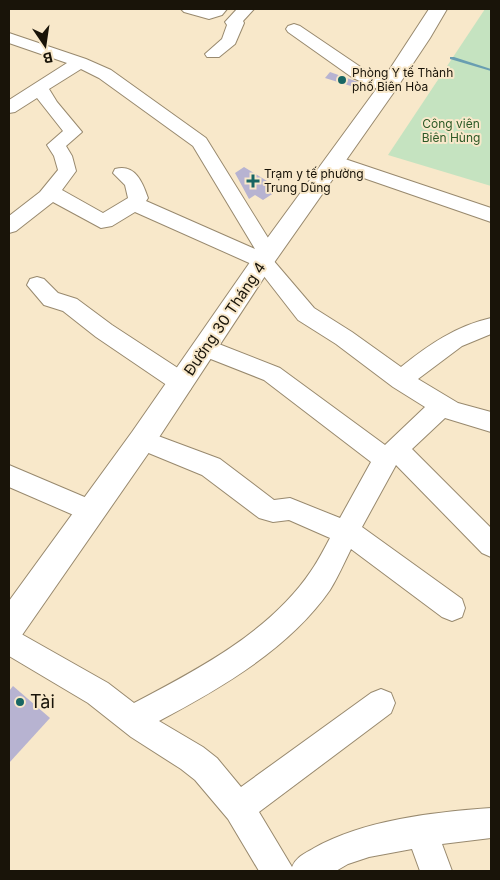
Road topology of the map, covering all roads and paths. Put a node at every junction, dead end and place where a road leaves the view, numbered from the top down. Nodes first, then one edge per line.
1 (189, 9) edge
2 (246, 9) edge
3 (438, 9) edge
4 (223, 17) edge
5 (294, 29) dead end
6 (9, 38) edge
7 (214, 54) dead end
8 (80, 62) junction
9 (40, 88) junction
10 (387, 88) junction
11 (9, 108) edge
12 (336, 162) junction
13 (122, 173) dead end
14 (50, 192) junction
15 (134, 204) junction
16 (491, 215) edge
17 (9, 226) edge
18 (265, 258) junction
19 (37, 286) dead end
20 (491, 326) edge
21 (206, 348) junction
22 (401, 380) junction
23 (182, 383) junction
24 (442, 406) junction
25 (491, 422) edge
26 (142, 440) junction
27 (391, 455) junction
28 (9, 476) edge
29 (92, 512) junction
30 (346, 532) junction
31 (491, 545) edge
32 (452, 608) dead end
33 (9, 627) edge
34 (9, 641) edge
35 (381, 703) dead end
36 (132, 720) junction
37 (240, 808) junction
38 (491, 824) edge
39 (421, 832) junction
40 (277, 871) edge
41 (306, 871) edge
42 (436, 871) edge

1 - 4 street
2 - 4 street
3 - 10 main road, Đường 30 Tháng 4
4 - 7 street
5 - 10 street
6 - 8 street
8 - 9 street
8 - 18 street
9 - 11 street
9 - 14 street
10 - 12 main road, Đường 30 Tháng 4
12 - 16 street
12 - 18 main road, Đường 30 Tháng 4
13 - 15 street
14 - 15 street
14 - 17 street
15 - 18 street
18 - 21 main road, Đường 30 Tháng 4
18 - 22 street
19 - 23 street
20 - 22 street
21 - 23 main road, Đường 30 Tháng 4
21 - 27 street
22 - 24 street
23 - 26 main road, Đường 30 Tháng 4
24 - 25 street
24 - 27 street
26 - 29 main road, Đường 30 Tháng 4
26 - 30 street
27 - 30 street
27 - 31 street
28 - 29 street
29 - 33 main road, Đường 30 Tháng 4
30 - 32 street
30 - 36 street
34 - 36 street
35 - 37 street
36 - 37 street
37 - 40 street
38 - 39 street
39 - 41 street
39 - 42 street

